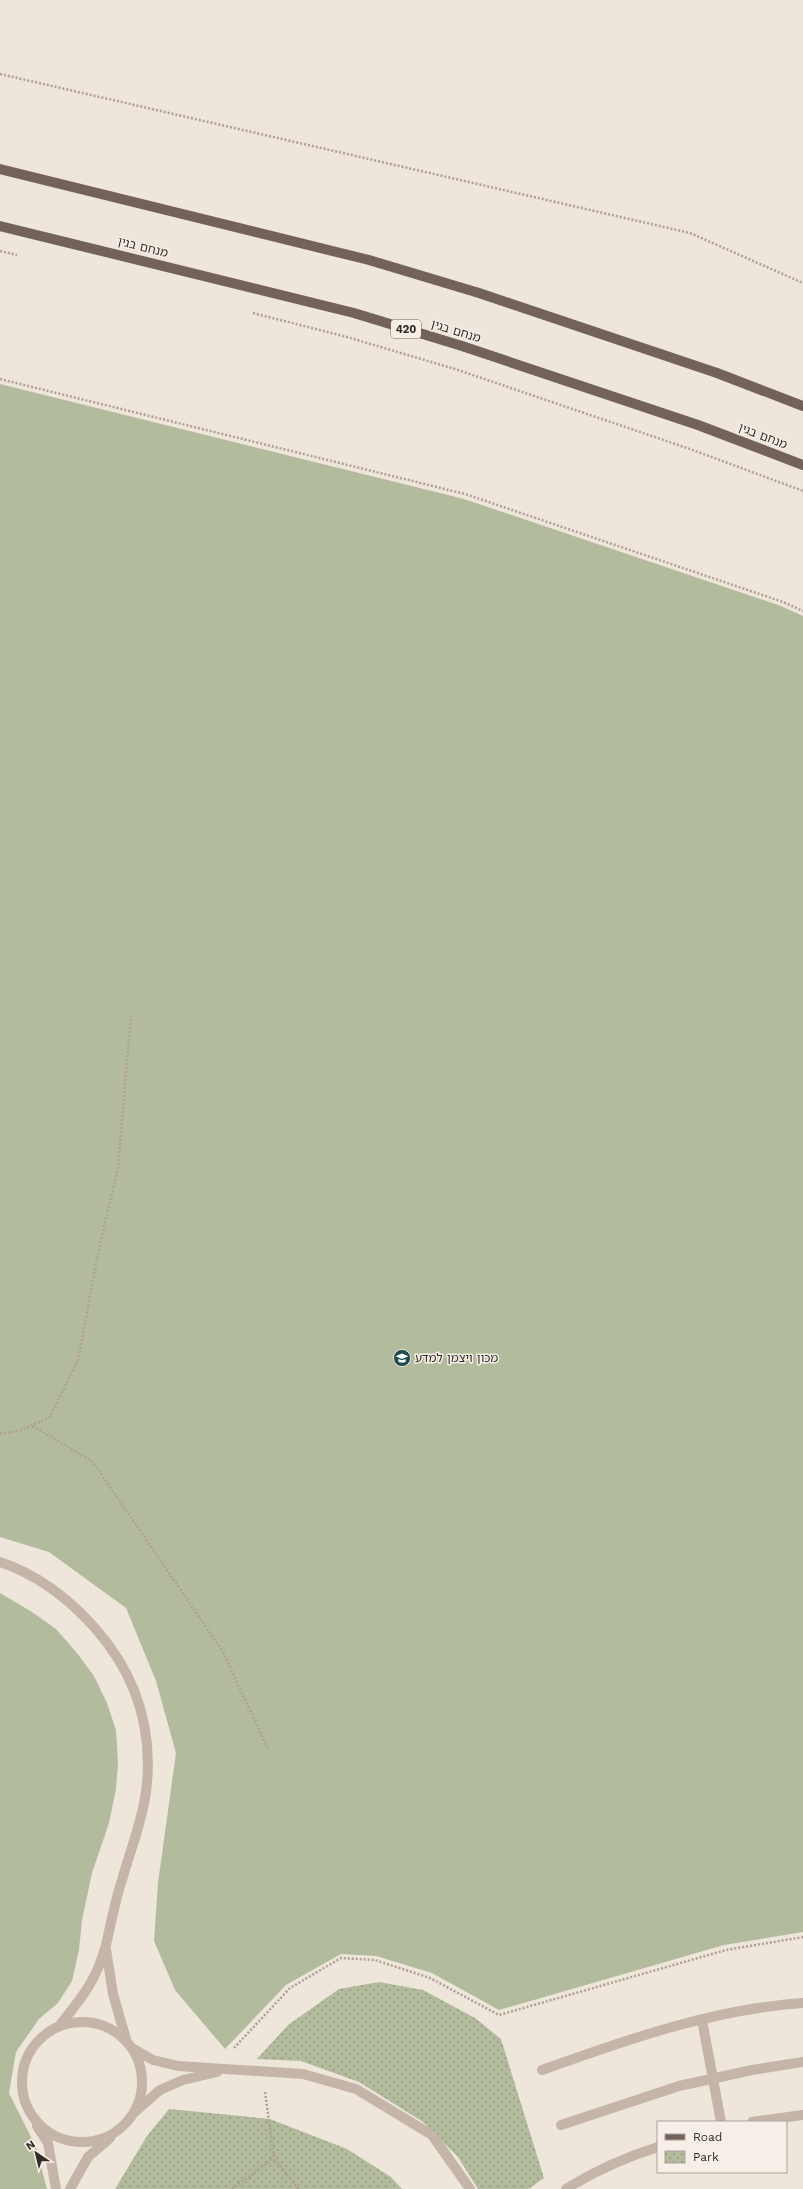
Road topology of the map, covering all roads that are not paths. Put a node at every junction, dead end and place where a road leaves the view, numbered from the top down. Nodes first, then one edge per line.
1 (0, 169) edge
2 (0, 226) edge
3 (803, 406) edge
4 (803, 465) edge
5 (0, 1562) edge
6 (106, 1945) junction
7 (803, 2003) edge
8 (702, 2020) junction
9 (60, 2025) junction
10 (129, 2044) junction
11 (803, 2062) edge
12 (222, 2070) junction
13 (542, 2070) dead end
14 (713, 2078) junction
15 (29, 2112) junction
16 (134, 2113) junction
17 (803, 2115) edge
18 (721, 2121) edge
19 (759, 2121) edge
20 (561, 2125) dead end
21 (120, 2129) junction
22 (657, 2147) edge
23 (56, 2189) edge
24 (70, 2189) edge
25 (470, 2189) edge
26 (566, 2189) edge

1 - 3 main road
2 - 4 main road, מנחם בגין / 420
5 - 6 street
6 - 9 street
6 - 10 street
7 - 8 street
8 - 13 street
8 - 14 street
9 - 10 street
9 - 15 street
10 - 12 street
10 - 16 street
11 - 14 street
12 - 16 street
12 - 25 street
14 - 18 street
14 - 20 street
15 - 21 street
15 - 23 street
16 - 21 street
17 - 19 street
21 - 24 street
22 - 26 street

